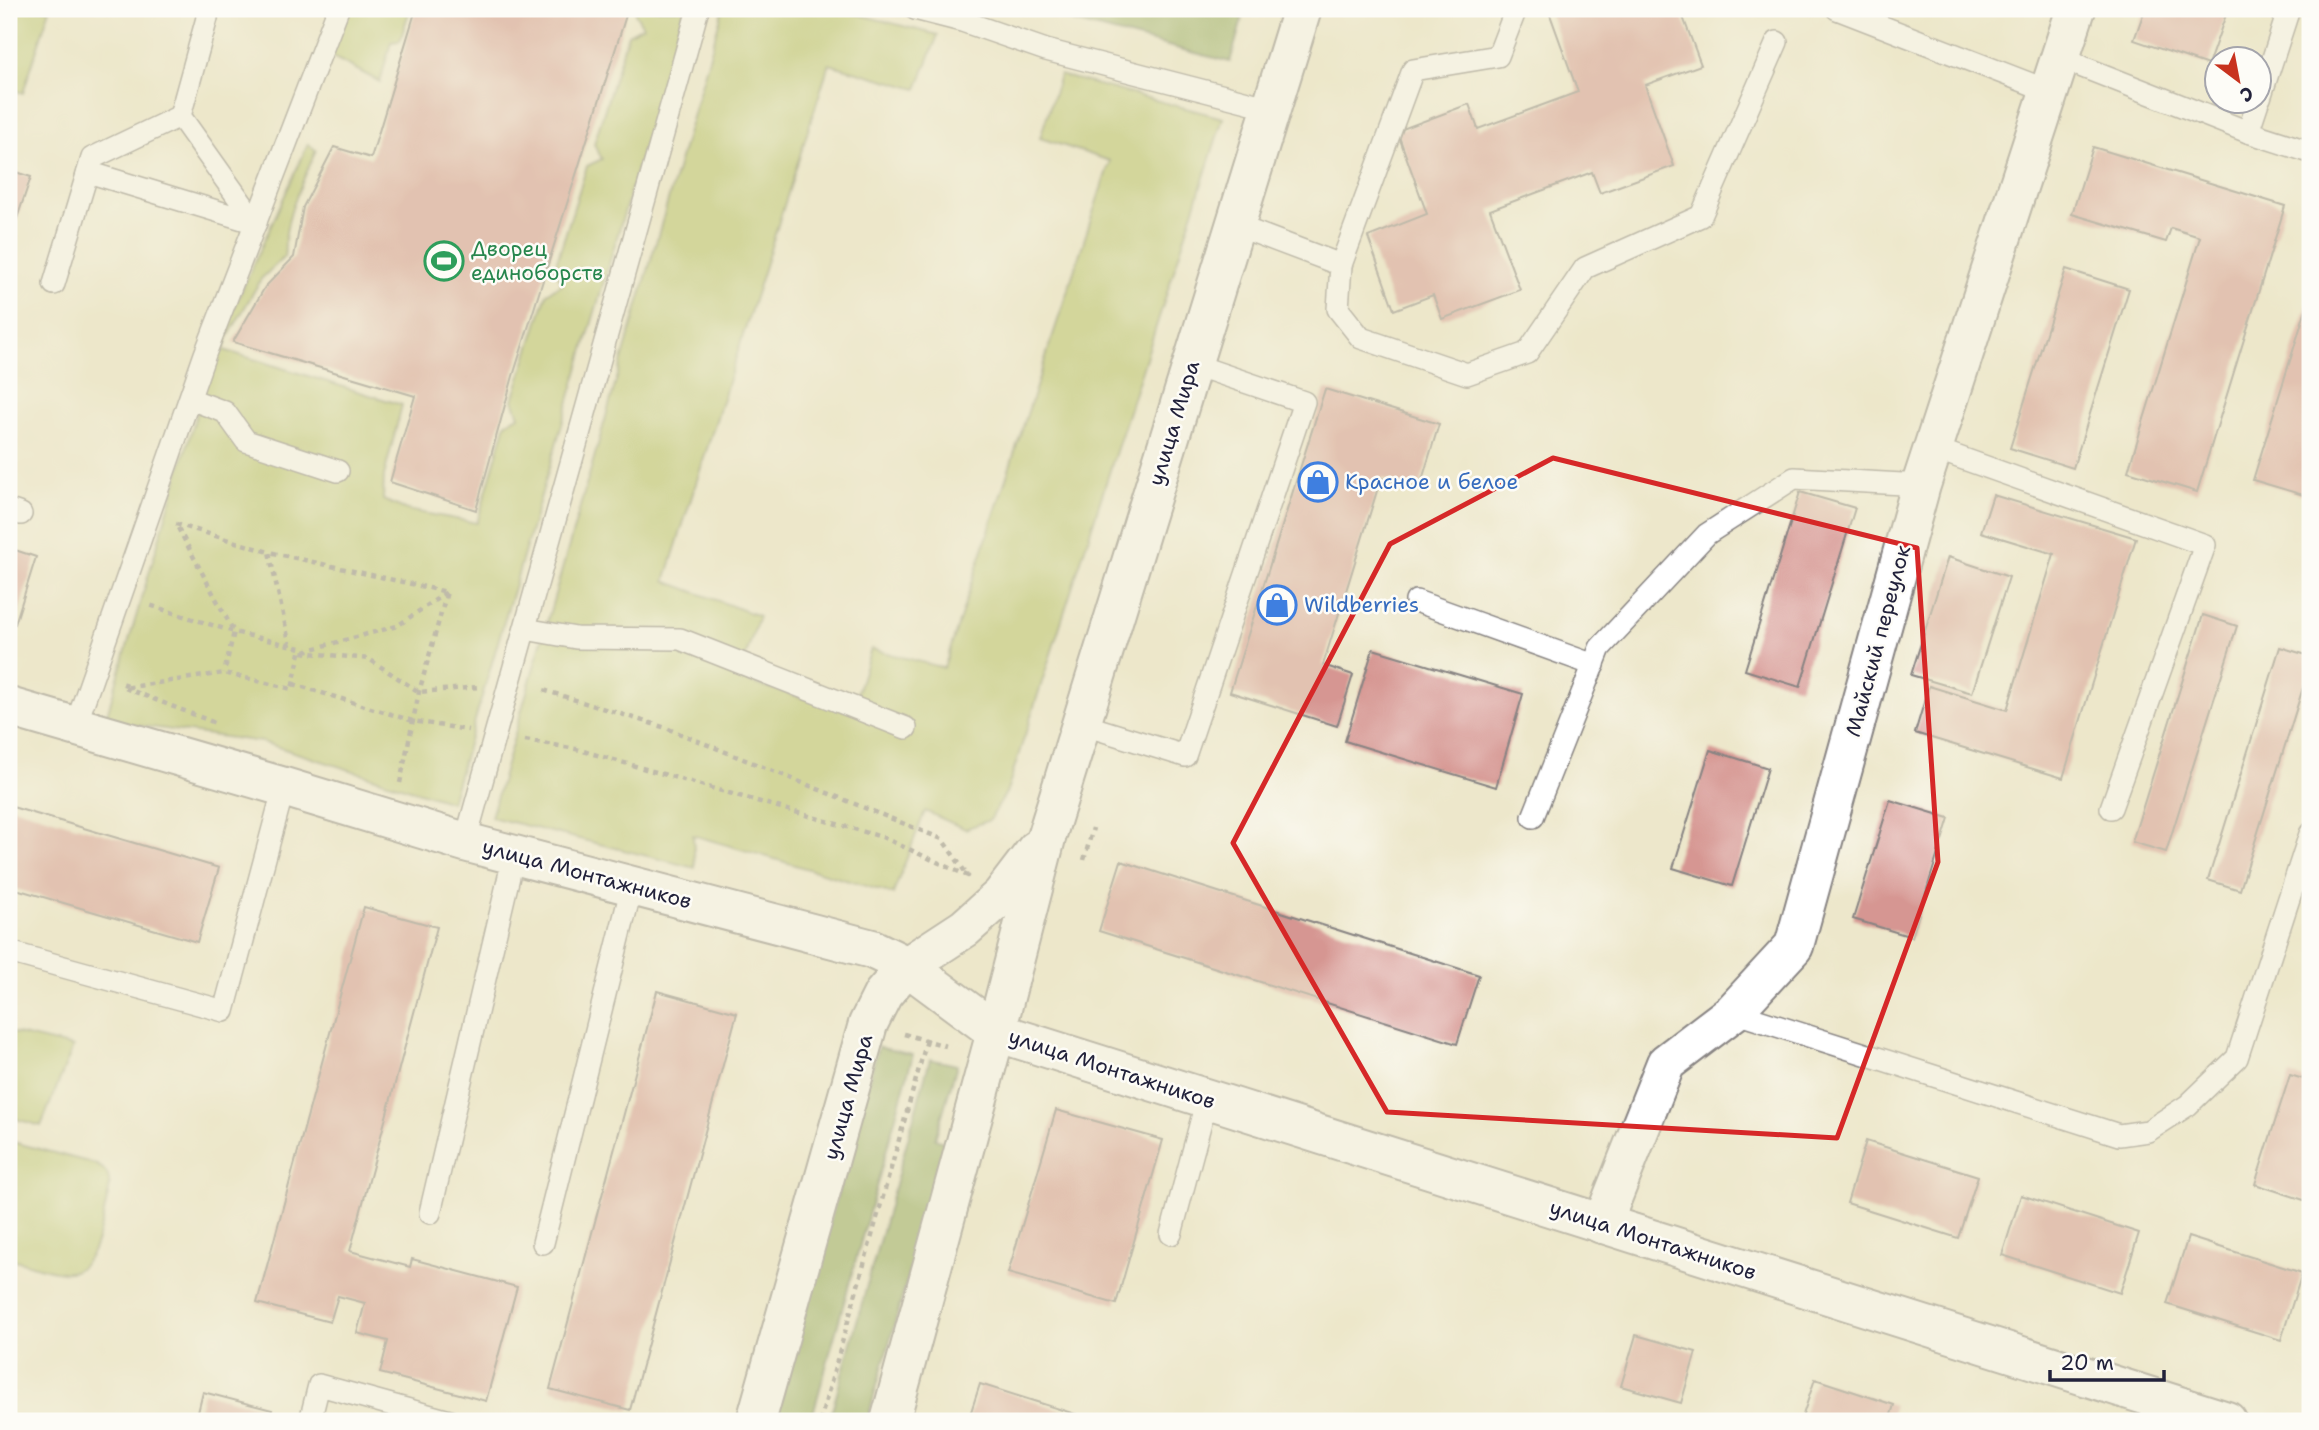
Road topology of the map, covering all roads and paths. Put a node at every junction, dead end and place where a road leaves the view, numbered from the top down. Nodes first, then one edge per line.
1 (338, 9) edge
2 (698, 9) edge
3 (915, 9) edge
4 (1302, 9) edge
5 (1516, 9) edge
6 (1837, 9) edge
7 (2076, 9) edge
8 (2289, 9) edge
9 (207, 18) dead end
10 (1777, 42) dead end
11 (2274, 54) edge
12 (2054, 75) junction
13 (1271, 108) junction
14 (180, 116) junction
15 (2254, 116) edge
16 (2248, 132) junction
17 (2310, 152) edge
18 (88, 172) junction
19 (256, 223) junction
20 (1235, 225) junction
21 (1342, 265) junction
22 (54, 284) dead end
23 (1192, 364) junction
24 (190, 399) junction
25 (1933, 448) junction
26 (338, 471) dead end
27 (1921, 485) junction
28 (269, 552) junction
29 (447, 592) junction
30 (1416, 601) dead end
31 (145, 603) dead end
32 (525, 629) junction
33 (234, 632) junction
34 (290, 646) junction
35 (301, 652) junction
36 (1594, 665) junction
37 (224, 673) junction
38 (127, 676) dead end
39 (293, 684) junction
40 (509, 686) junction
41 (124, 688) junction
42 (419, 692) junction
43 (9, 708) edge
44 (413, 721) junction
45 (1082, 724) junction
46 (75, 727) junction
47 (224, 727) dead end
48 (906, 727) dead end
49 (496, 735) junction
50 (399, 786) dead end
51 (284, 787) junction
52 (2111, 808) dead end
53 (1533, 817) dead end
54 (2310, 834) edge
55 (1046, 838) junction
56 (466, 842) junction
57 (514, 855) junction
58 (632, 886) junction
59 (9, 952) edge
60 (907, 966) junction
61 (1733, 1012) junction
62 (895, 1031) dead end
63 (996, 1032) junction
64 (927, 1040) junction
65 (949, 1046) dead end
66 (1207, 1099) junction
67 (430, 1213) dead end
68 (1602, 1224) junction
69 (1171, 1234) dead end
70 (543, 1244) dead end
71 (310, 1421) edge
72 (450, 1421) edge
73 (756, 1421) edge
74 (820, 1421) edge
75 (890, 1421) edge
76 (2227, 1421) edge

1 - 19 lane
2 - 32 lane
3 - 13 lane
4 - 13 street, улица Мира
5 - 21 lane
6 - 12 lane
7 - 12 street, Майский переулок
8 - 11 lane
9 - 14 lane
10 - 21 lane
12 - 16 lane
12 - 25 street, Майский переулок
13 - 20 street, улица Мира
14 - 18 lane
14 - 19 lane
15 - 16 lane
16 - 17 lane
18 - 19 lane
18 - 22 lane
19 - 24 lane
20 - 21 lane
20 - 23 street, улица Мира
23 - 45 street, улица Мира
23 - 45 lane
24 - 26 lane
24 - 46 lane
25 - 27 street, Майский переулок
25 - 52 lane
27 - 36 lane
27 - 61 street, Майский переулок
28 - 29 path
28 - 33 path
28 - 34 path
29 - 35 path
29 - 42 path
30 - 36 lane
31 - 33 path
32 - 40 lane
32 - 48 lane
33 - 34 path
33 - 37 path
34 - 35 path
35 - 39 path
35 - 42 path
36 - 53 lane
37 - 39 path
37 - 41 path
38 - 41 path
39 - 44 path
40 - 42 path
40 - 49 lane
40 - 49 path
41 - 47 path
42 - 44 path
43 - 46 street, улица Монтажников
44 - 49 path
44 - 50 path
45 - 55 street, улица Мира
46 - 51 street, улица Монтажников
49 - 56 lane
51 - 56 street, улица Монтажников
51 - 59 lane
54 - 61 lane
55 - 60 street, улица Мира
55 - 63 street, улица Мира
56 - 57 street, улица Монтажников
57 - 58 street, улица Монтажников
57 - 67 lane
58 - 60 street, улица Монтажников
58 - 70 lane
60 - 63 street, улица Монтажников
60 - 73 street, улица Мира
61 - 68 street, Майский переулок
62 - 64 path
63 - 66 street, улица Монтажников
63 - 75 street, улица Мира
64 - 65 path
64 - 74 path
66 - 68 street, улица Монтажников
66 - 69 lane
68 - 76 street, улица Монтажников
71 - 72 lane

